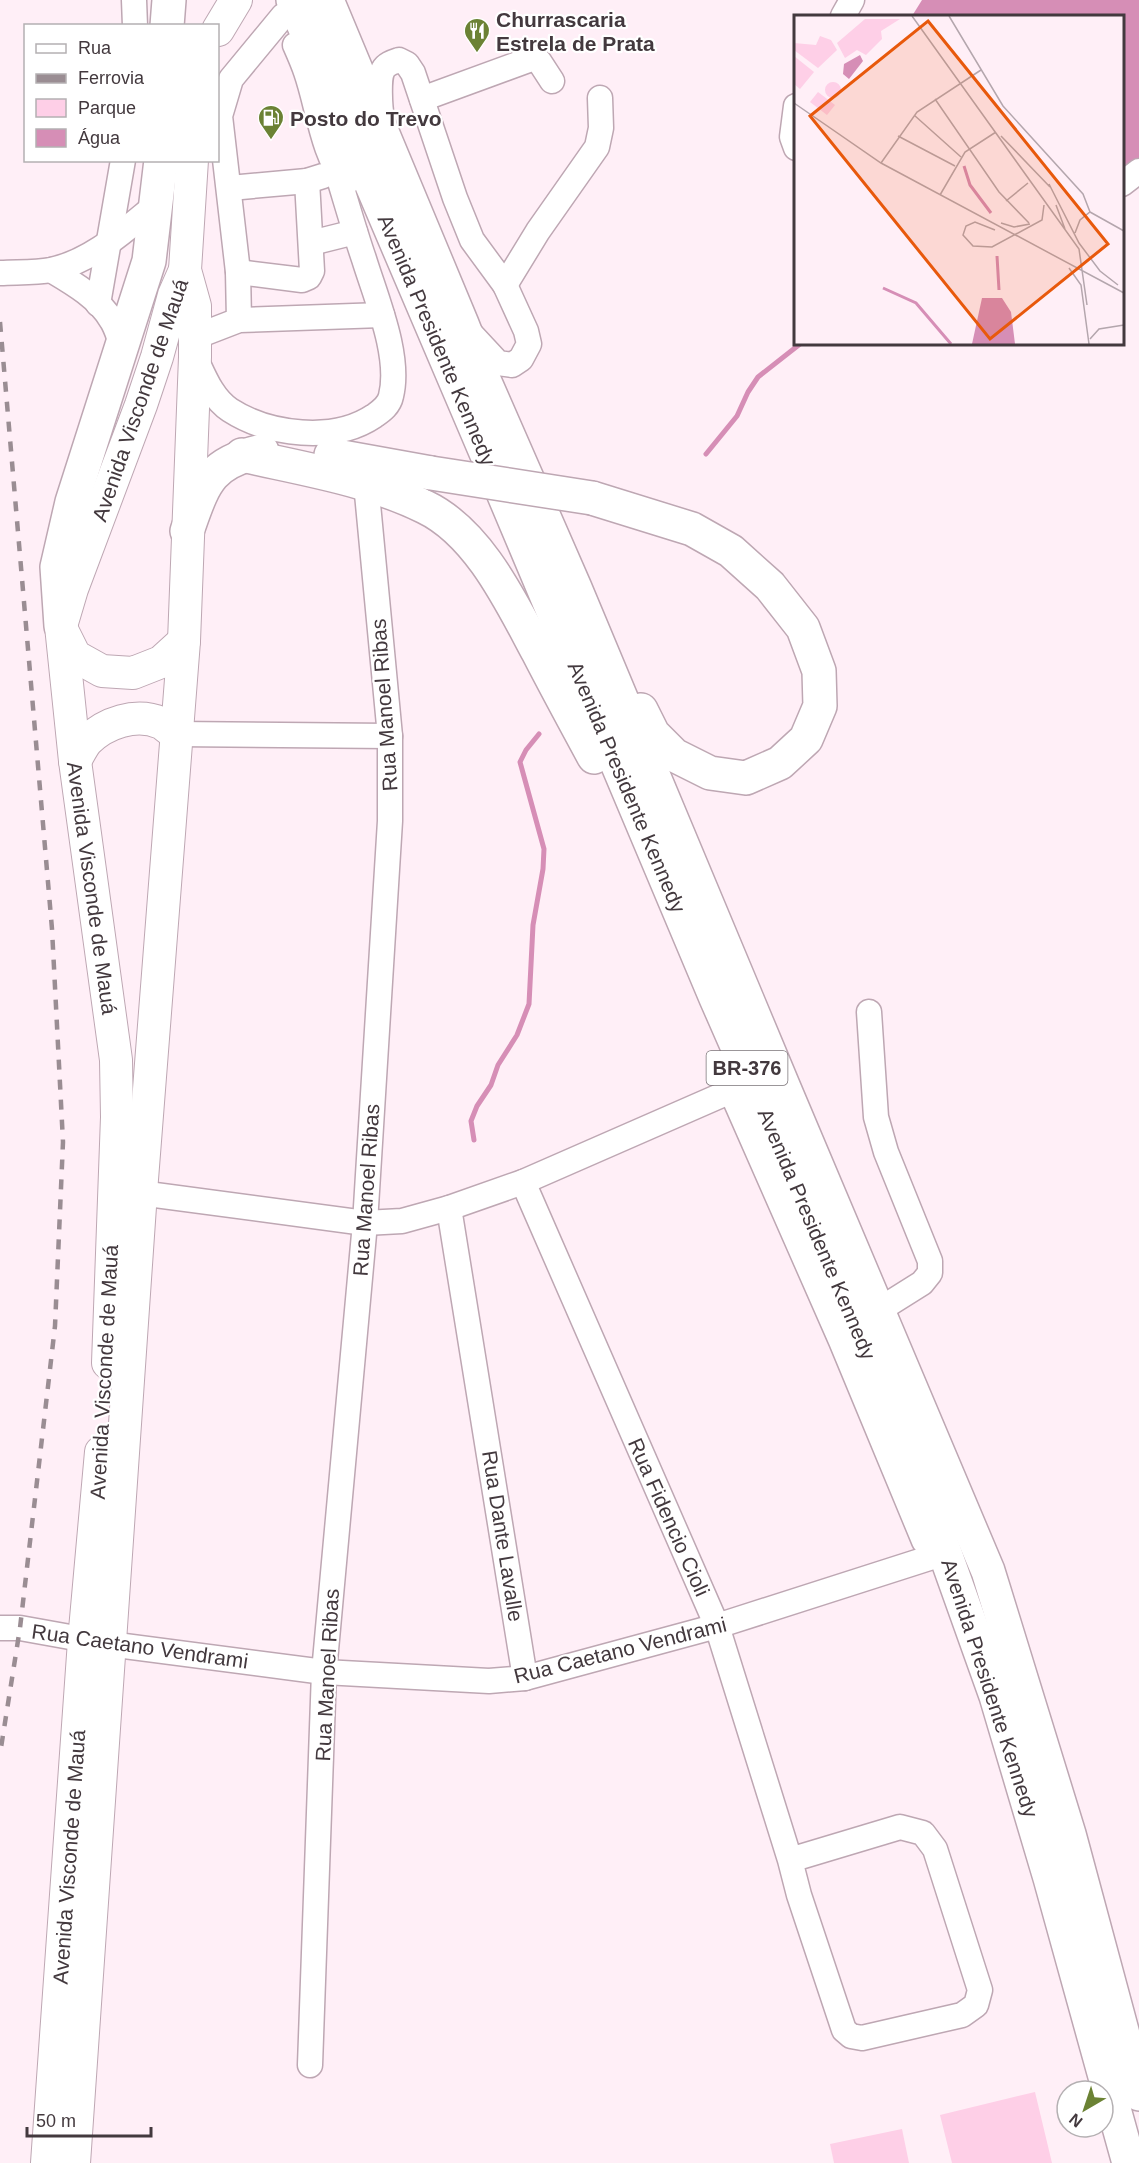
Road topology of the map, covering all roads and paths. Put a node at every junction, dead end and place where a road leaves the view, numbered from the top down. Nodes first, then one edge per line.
1 (134, 0) edge
2 (236, 0) edge
3 (327, 0) edge
4 (340, 0) edge
5 (852, 0) edge
6 (286, 5) edge
7 (844, 15) edge
8 (135, 24) edge
9 (219, 28) edge
10 (344, 39) junction
11 (552, 81) dead end
12 (600, 98) dead end
13 (422, 99) junction
14 (794, 116) edge
15 (387, 144) junction
16 (794, 144) edge
17 (123, 162) edge
18 (161, 162) edge
19 (192, 162) edge
20 (1139, 171) edge
21 (337, 172) junction
22 (307, 181) junction
23 (1124, 182) edge
24 (230, 188) junction
25 (157, 204) junction
26 (355, 232) junction
27 (110, 242) junction
28 (311, 243) junction
29 (396, 245) junction
30 (186, 258) junction
31 (51, 270) junction
32 (238, 272) junction
33 (0, 273) edge
34 (505, 285) junction
35 (98, 304) junction
36 (382, 315) junction
37 (239, 320) junction
38 (462, 324) junction
39 (123, 347) junction
40 (195, 347) junction
41 (242, 455) junction
42 (366, 483) junction
43 (187, 531) junction
44 (575, 588) junction
45 (61, 626) junction
46 (184, 642) junction
47 (176, 734) junction
48 (390, 736) junction
49 (75, 761) junction
50 (716, 998) junction
51 (869, 1012) dead end
52 (742, 1087) junction
53 (524, 1182) junction
54 (127, 1191) junction
55 (449, 1208) junction
56 (365, 1223) junction
57 (879, 1310) junction
58 (938, 1555) junction
59 (717, 1626) junction
60 (0, 1628) edge
61 (97, 1642) junction
62 (324, 1672) junction
63 (525, 1678) junction
64 (790, 1860) junction
65 (310, 2065) dead end
66 (1139, 2094) edge
67 (48, 2163) edge
68 (74, 2163) edge
69 (1129, 2163) edge

1 - 8 street
2 - 9 main road
3 - 10 highway, Avenida Presidente Kennedy / BR-376
4 - 10 highway
5 - 7 street
6 - 21 street
6 - 24 street
6 - 29 highway, Avenida Presidente Kennedy / BR-376
10 - 15 highway, Avenida Presidente Kennedy / BR-376
11 - 13 street
12 - 34 street
13 - 15 street
13 - 34 street
14 - 16 street
15 - 38 highway, Avenida Presidente Kennedy / BR-376
17 - 27 street
18 - 25 highway
19 - 30 main road
20 - 23 street
21 - 22 street
21 - 26 street
21 - 29 street
22 - 24 street
22 - 28 street
24 - 32 street
25 - 27 street
25 - 39 highway
26 - 28 street
26 - 36 street
27 - 31 street
27 - 35 street
28 - 32 street
29 - 50 highway, Avenida Presidente Kennedy / BR-376
30 - 40 main road, Avenida Visconde de Mauá
30 - 45 main road, Avenida Visconde de Mauá
31 - 33 street
31 - 35 street
32 - 37 street
34 - 38 street
35 - 39 street
36 - 37 street
36 - 40 street
37 - 40 street
38 - 44 highway, Avenida Presidente Kennedy / BR-376
39 - 45 highway
40 - 43 main road, Avenida Visconde de Mauá
41 - 42 highway
41 - 43 highway
41 - 44 highway, bridge
42 - 48 street, Rua Manoel Ribas
42 - 50 highway
43 - 46 main road, Avenida Visconde de Mauá
44 - 57 highway, Avenida Presidente Kennedy / BR-376
45 - 46 main road
45 - 49 main road, Avenida Visconde de Mauá
46 - 47 main road, Avenida Visconde de Mauá
47 - 48 street
47 - 49 main road
47 - 54 main road, Avenida Visconde de Mauá
48 - 56 street, Rua Manoel Ribas
49 - 54 main road, Avenida Visconde de Mauá
50 - 52 highway, Avenida Presidente Kennedy / BR-376
51 - 57 street
52 - 53 street
52 - 58 highway, Avenida Presidente Kennedy / BR-376
53 - 55 street
53 - 59 street, Rua Fidencio Cioli
54 - 56 street
54 - 61 main road, Avenida Visconde de Mauá
55 - 56 street
55 - 63 street, Rua Dante Lavalle
56 - 62 street, Rua Manoel Ribas
57 - 66 highway, Avenida Presidente Kennedy / BR-376
58 - 59 street, Rua Caetano Vendrami
58 - 69 highway, Avenida Presidente Kennedy / BR-376
59 - 63 street, Rua Caetano Vendrami
59 - 64 street, Rua Fidencio Cioli
60 - 61 street, Rua Caetano Vendrami
61 - 62 street, Rua Caetano Vendrami
61 - 67 main road, Avenida Visconde de Mauá
61 - 68 main road, Avenida Visconde de Mauá
62 - 63 street, Rua Caetano Vendrami
62 - 65 street, Rua Manoel Ribas
64 - 64 street, Rua Fidencio Cioli

